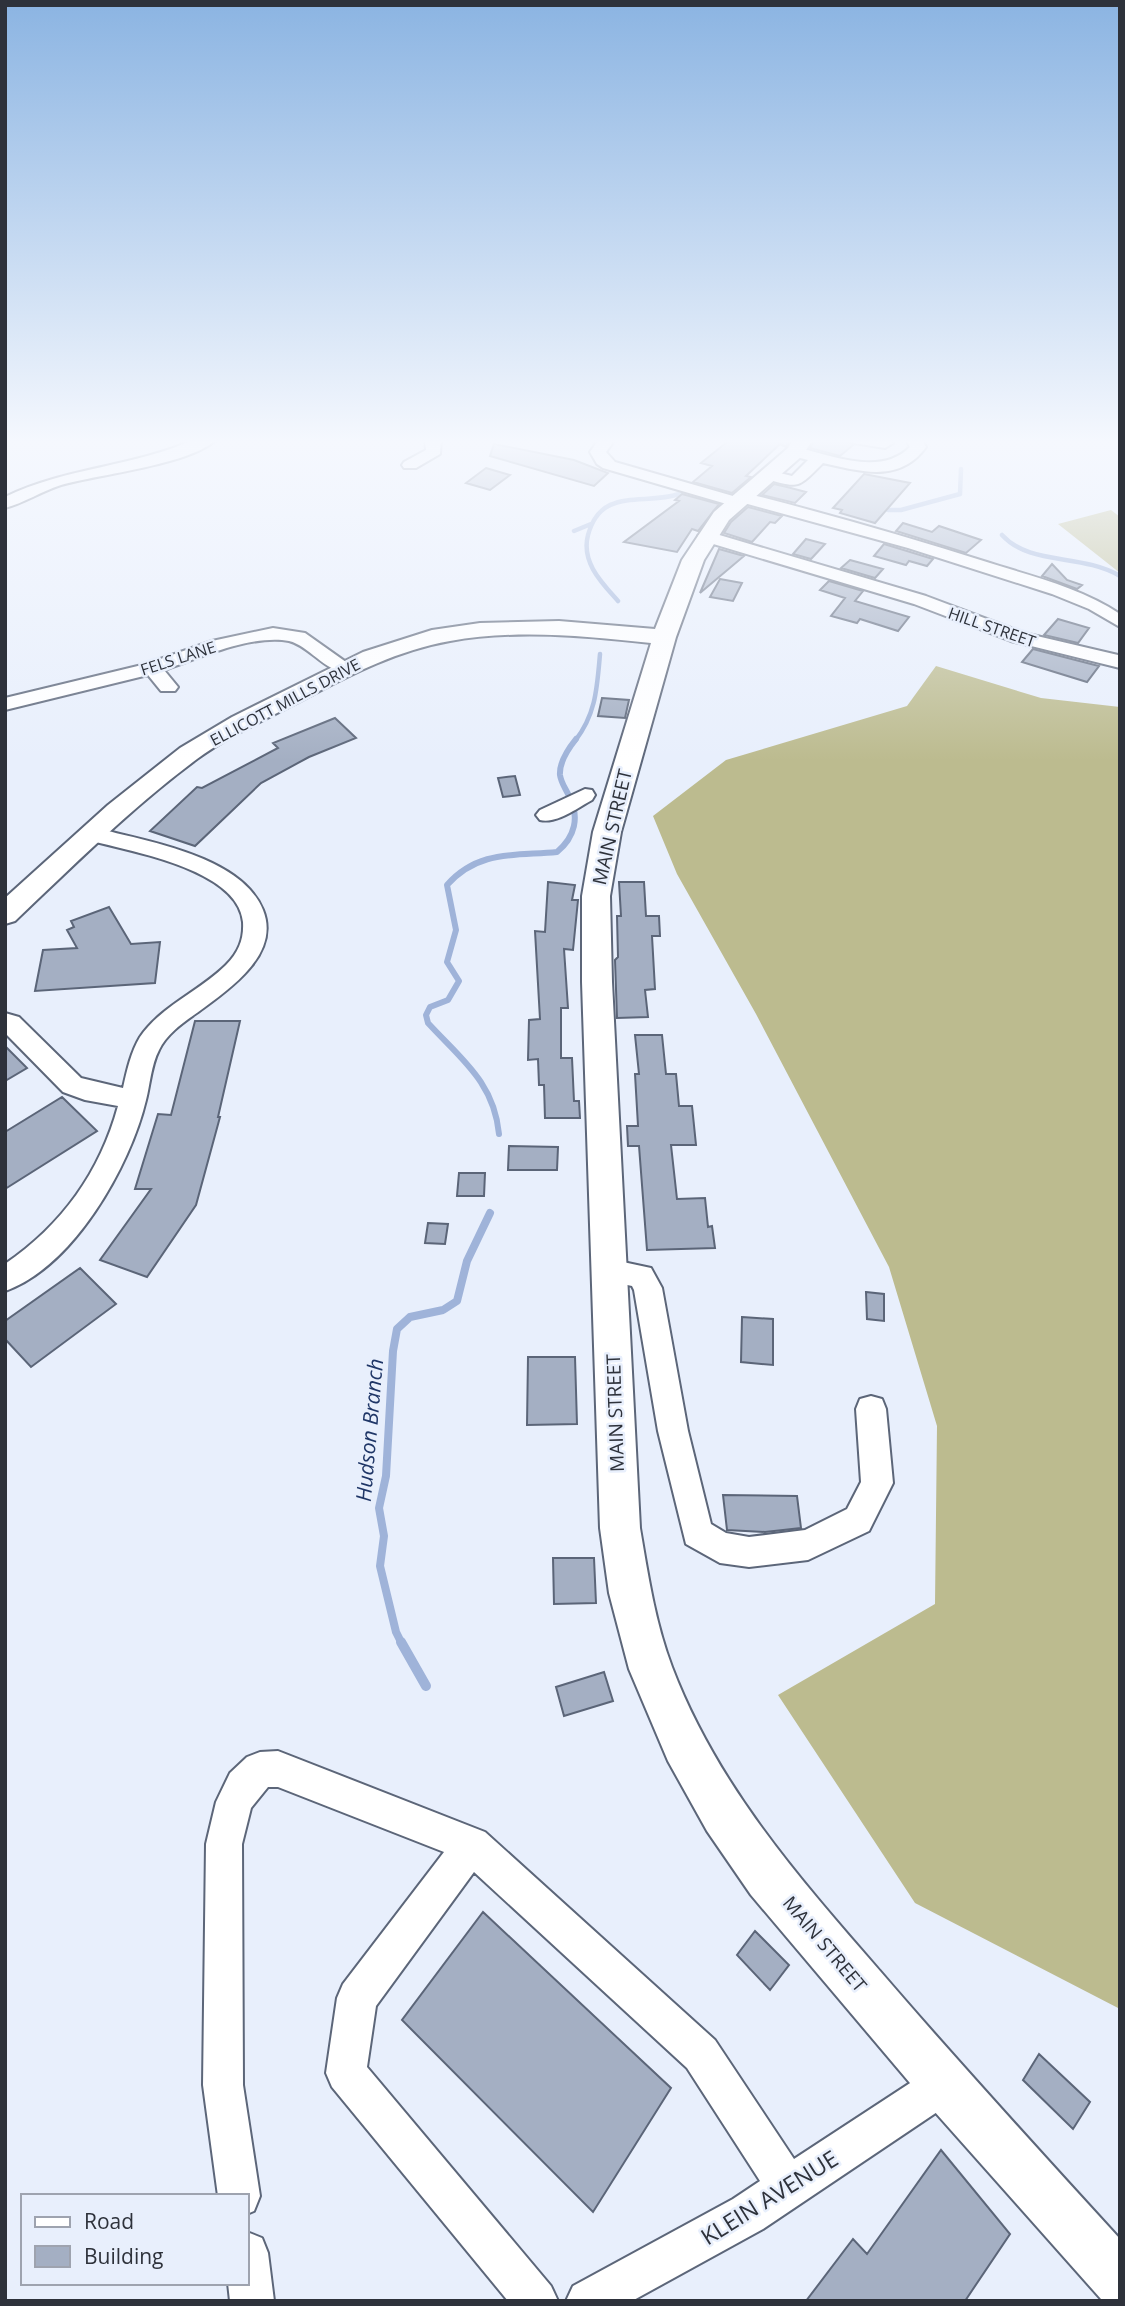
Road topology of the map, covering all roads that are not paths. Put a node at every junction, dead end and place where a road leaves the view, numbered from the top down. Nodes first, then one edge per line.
1 (700, 546) edge
2 (738, 546) edge
3 (919, 546) edge
4 (1120, 622) edge
5 (664, 637) junction
6 (1120, 662) edge
7 (344, 667) junction
8 (152, 668) junction
9 (168, 687) dead end
10 (5, 704) edge
11 (584, 795) dead end
12 (547, 815) dead end
13 (92, 834) junction
14 (5, 914) edge
15 (5, 1022) edge
16 (134, 1099) junction
17 (609, 1271) junction
18 (5, 1279) edge
19 (871, 1409) dead end
20 (472, 1845) junction
21 (944, 2084) junction
22 (788, 2186) junction
23 (239, 2194) edge
24 (248, 2263) edge
25 (1120, 2280) edge
26 (252, 2301) edge
27 (536, 2301) edge
28 (588, 2301) edge

1 - 5 main road, MAIN STREET
2 - 6 street, HILL STREET
3 - 4 street
5 - 7 main road, ELLICOTT MILLS DRIVE
5 - 17 main road, MAIN STREET
7 - 8 street, FELS LANE
7 - 13 main road, ELLICOTT MILLS DRIVE
8 - 9 street
8 - 10 street, FELS LANE
11 - 12 street
13 - 14 main road, ELLICOTT MILLS DRIVE
13 - 16 street
15 - 16 street
16 - 18 street
17 - 19 street
17 - 21 main road, MAIN STREET
20 - 22 street
20 - 23 street
20 - 27 street
21 - 22 street, KLEIN AVENUE
21 - 25 main road, MAIN STREET
22 - 28 street, KLEIN AVENUE
24 - 26 street

